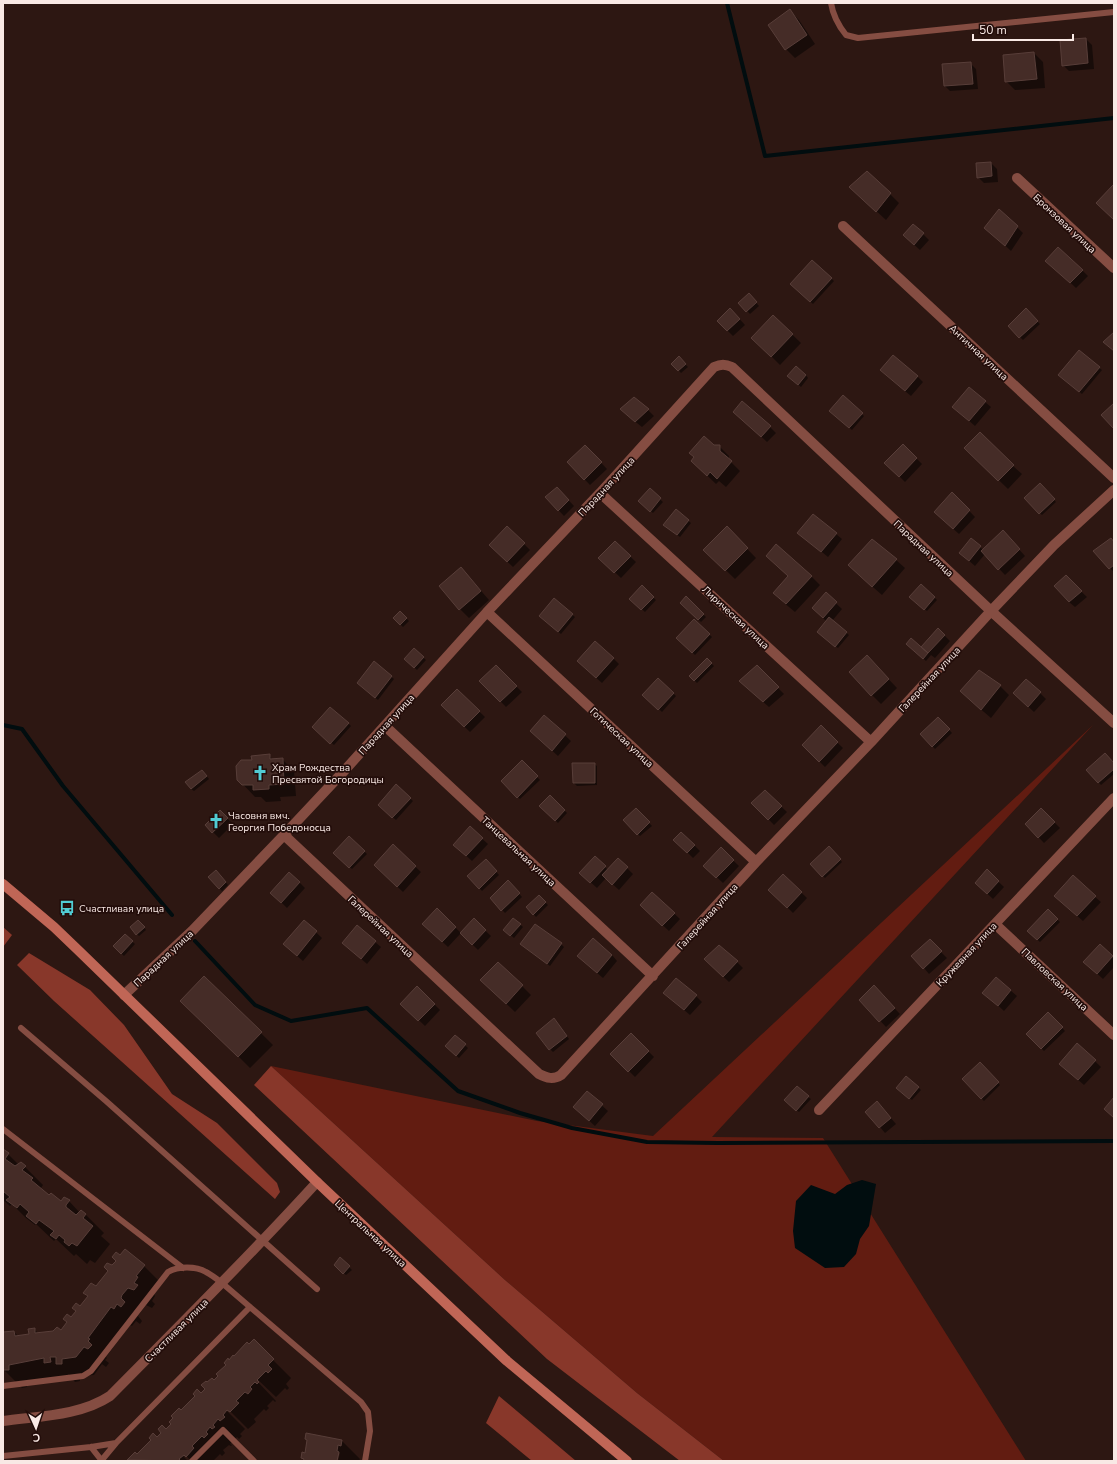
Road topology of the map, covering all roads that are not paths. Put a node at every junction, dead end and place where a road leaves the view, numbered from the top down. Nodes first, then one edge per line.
1 (831, 3) edge
2 (1114, 12) edge
3 (1017, 178) dead end
4 (843, 226) dead end
5 (1114, 268) edge
6 (1114, 478) edge
7 (1114, 490) edge
8 (600, 493) junction
9 (991, 611) junction
10 (487, 612) junction
11 (1114, 723) edge
12 (385, 726) junction
13 (871, 742) junction
14 (1114, 798) edge
15 (284, 835) junction
16 (756, 862) junction
17 (3, 884) edge
18 (995, 924) junction
19 (653, 976) junction
20 (124, 995) junction
21 (21, 1028) dead end
22 (1114, 1035) edge
23 (819, 1110) dead end
24 (3, 1129) edge
25 (317, 1182) junction
26 (263, 1240) junction
27 (183, 1268) junction
28 (222, 1283) junction
29 (317, 1289) dead end
30 (250, 1307) junction
31 (3, 1386) edge
32 (3, 1421) edge
33 (116, 1444) junction
34 (92, 1447) junction
35 (3, 1456) edge
36 (11, 1458) edge
37 (195, 1460) edge
38 (101, 1461) edge
39 (254, 1461) edge
40 (365, 1461) edge
41 (628, 1461) edge

1 - 2 lane
3 - 5 street, Бронзовая улица
4 - 6 street, Античная улица
7 - 9 street, Галерейная улица
8 - 9 street, Парадная улица
8 - 10 street, Парадная улица
8 - 13 street, Лирическая улица
9 - 11 street, Парадная улица
9 - 13 street, Галерейная улица
10 - 12 street, Парадная улица
10 - 16 street, Готическая улица
12 - 15 street, Парадная улица
12 - 19 street, Танцевальная улица
13 - 16 street, Галерейная улица
14 - 18 street, Кружевная улица
15 - 19 street, Галерейная улица
15 - 20 street, Парадная улица
16 - 19 street, Галерейная улица
17 - 20 main road, Центральная улица
18 - 22 street, Павловская улица
18 - 23 street, Кружевная улица
20 - 25 main road, Центральная улица
21 - 26 lane
24 - 27 lane
25 - 26 street, Счастливая улица
25 - 41 main road, Центральная улица
26 - 28 street, Счастливая улица
26 - 29 lane
27 - 28 lane
27 - 31 lane
28 - 30 lane
28 - 32 street, Счастливая улица
30 - 33 lane
30 - 40 lane
33 - 34 lane
33 - 38 lane
34 - 36 lane
34 - 38 lane
35 - 36 lane
37 - 39 lane

